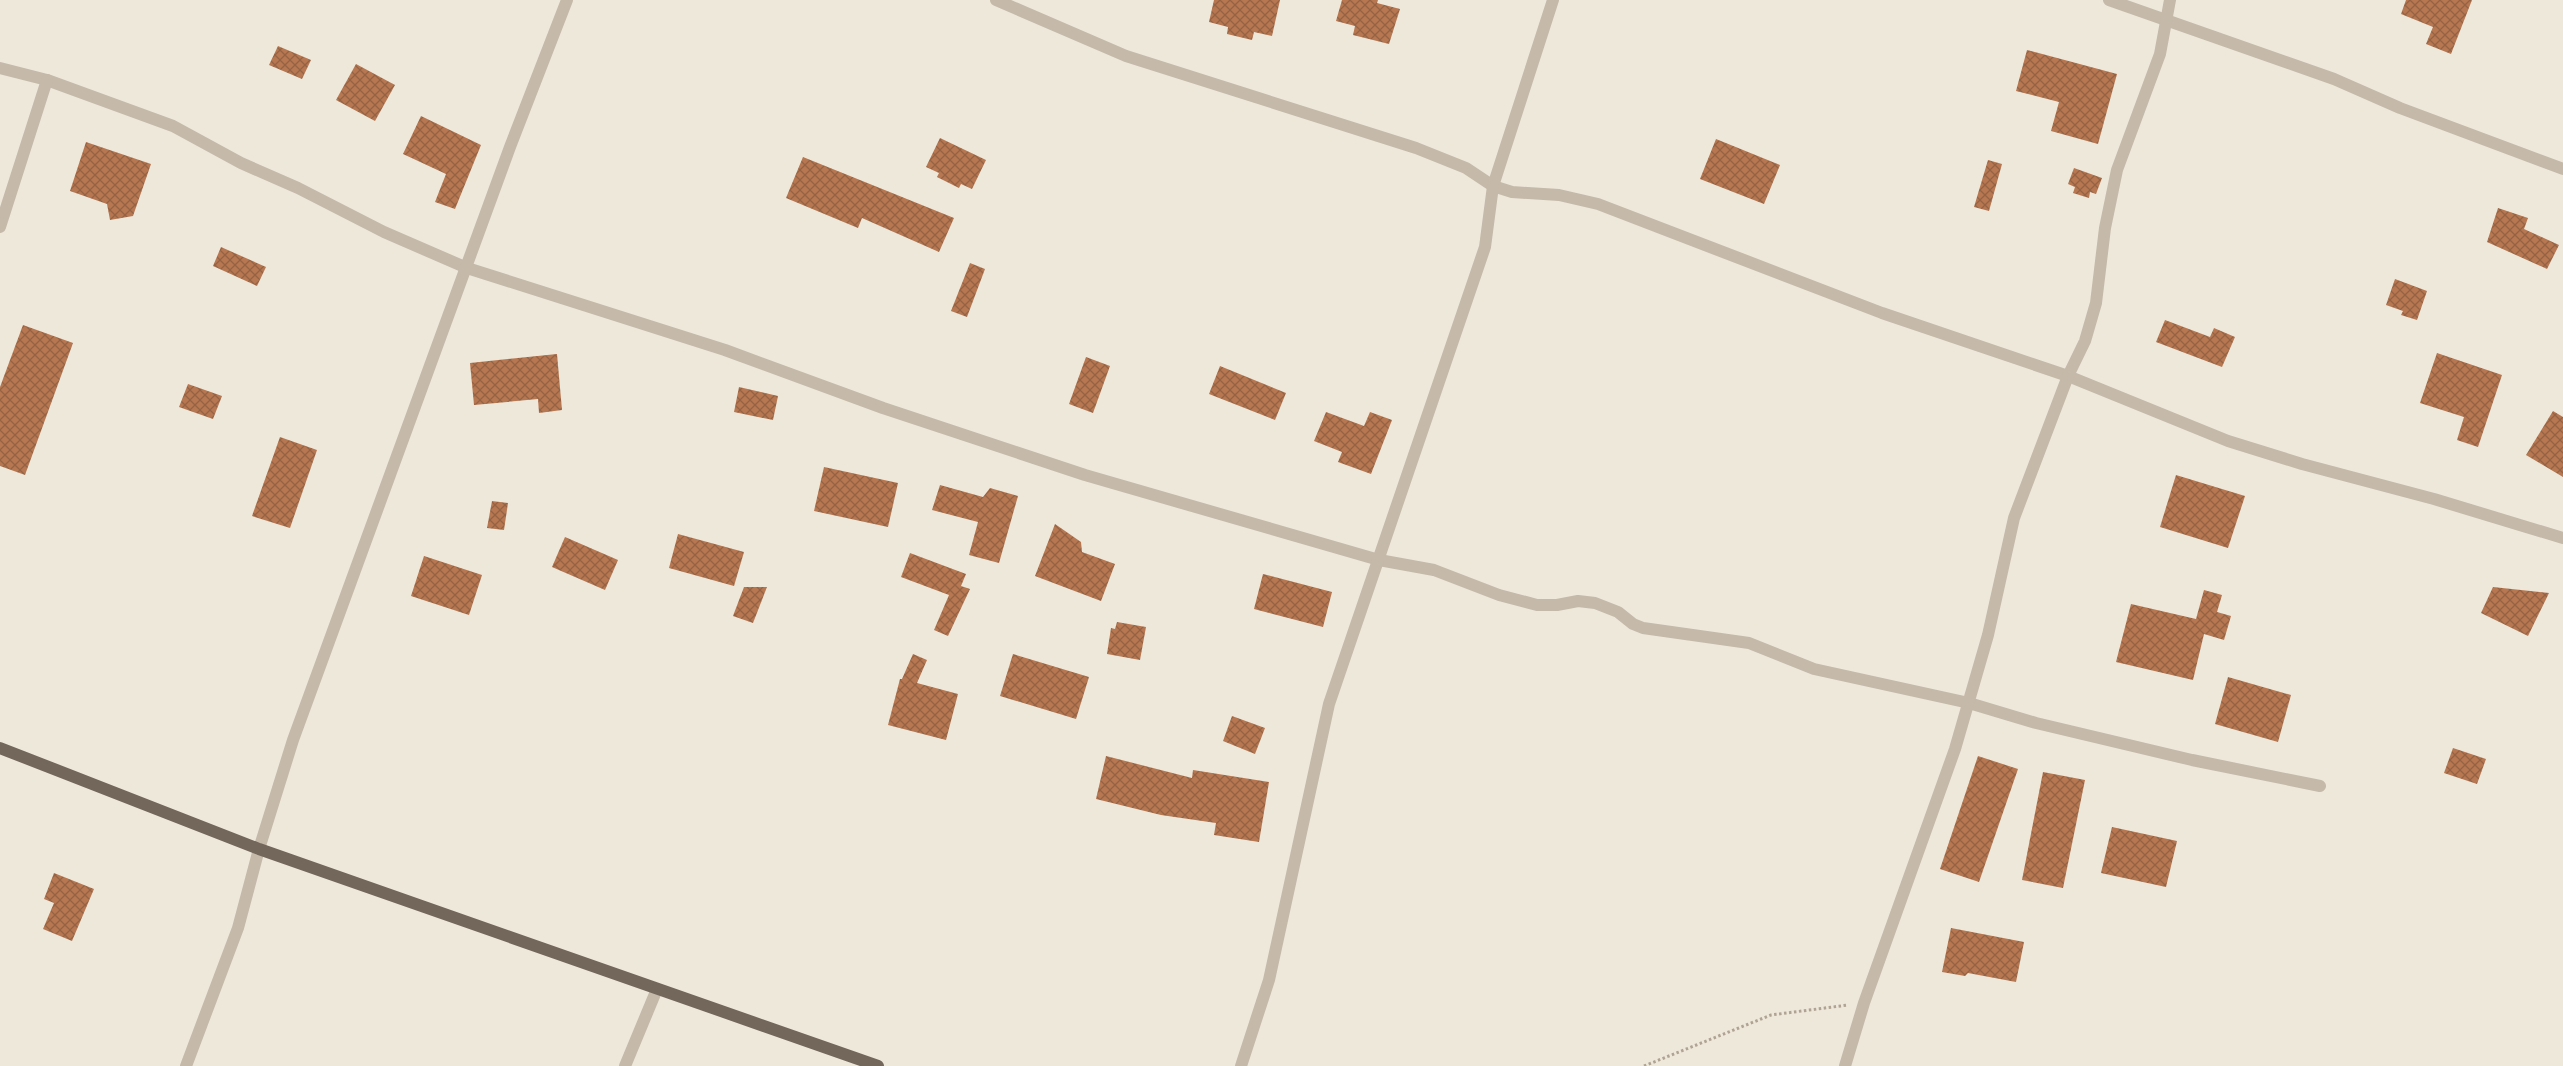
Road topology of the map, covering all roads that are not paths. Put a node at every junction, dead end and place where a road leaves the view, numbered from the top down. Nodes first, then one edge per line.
1 (567, 0) edge
2 (996, 0) edge
3 (1553, 0) edge
4 (2109, 0) edge
5 (2170, 0) edge
6 (2166, 20) junction
7 (0, 68) edge
8 (47, 80) junction
9 (2563, 169) edge
10 (1493, 186) junction
11 (0, 228) edge
12 (467, 268) junction
13 (2068, 376) junction
14 (2563, 538) edge
15 (1379, 560) junction
16 (1969, 703) junction
17 (0, 748) edge
18 (2320, 786) dead end
19 (259, 849) junction
20 (657, 989) junction
21 (186, 1066) edge
22 (625, 1066) edge
23 (878, 1066) edge
24 (1241, 1066) edge
25 (1845, 1066) edge

1 - 12 street
2 - 10 street
3 - 10 street
4 - 6 street
5 - 6 street
6 - 9 street
6 - 13 street
7 - 8 street
8 - 11 street
8 - 12 street
10 - 13 street
10 - 15 street
12 - 15 street
12 - 19 street
13 - 14 street
13 - 16 street
15 - 16 street
15 - 24 street
16 - 18 street
16 - 25 street
17 - 19 main road
19 - 20 main road
19 - 21 street
20 - 22 street
20 - 23 main road

